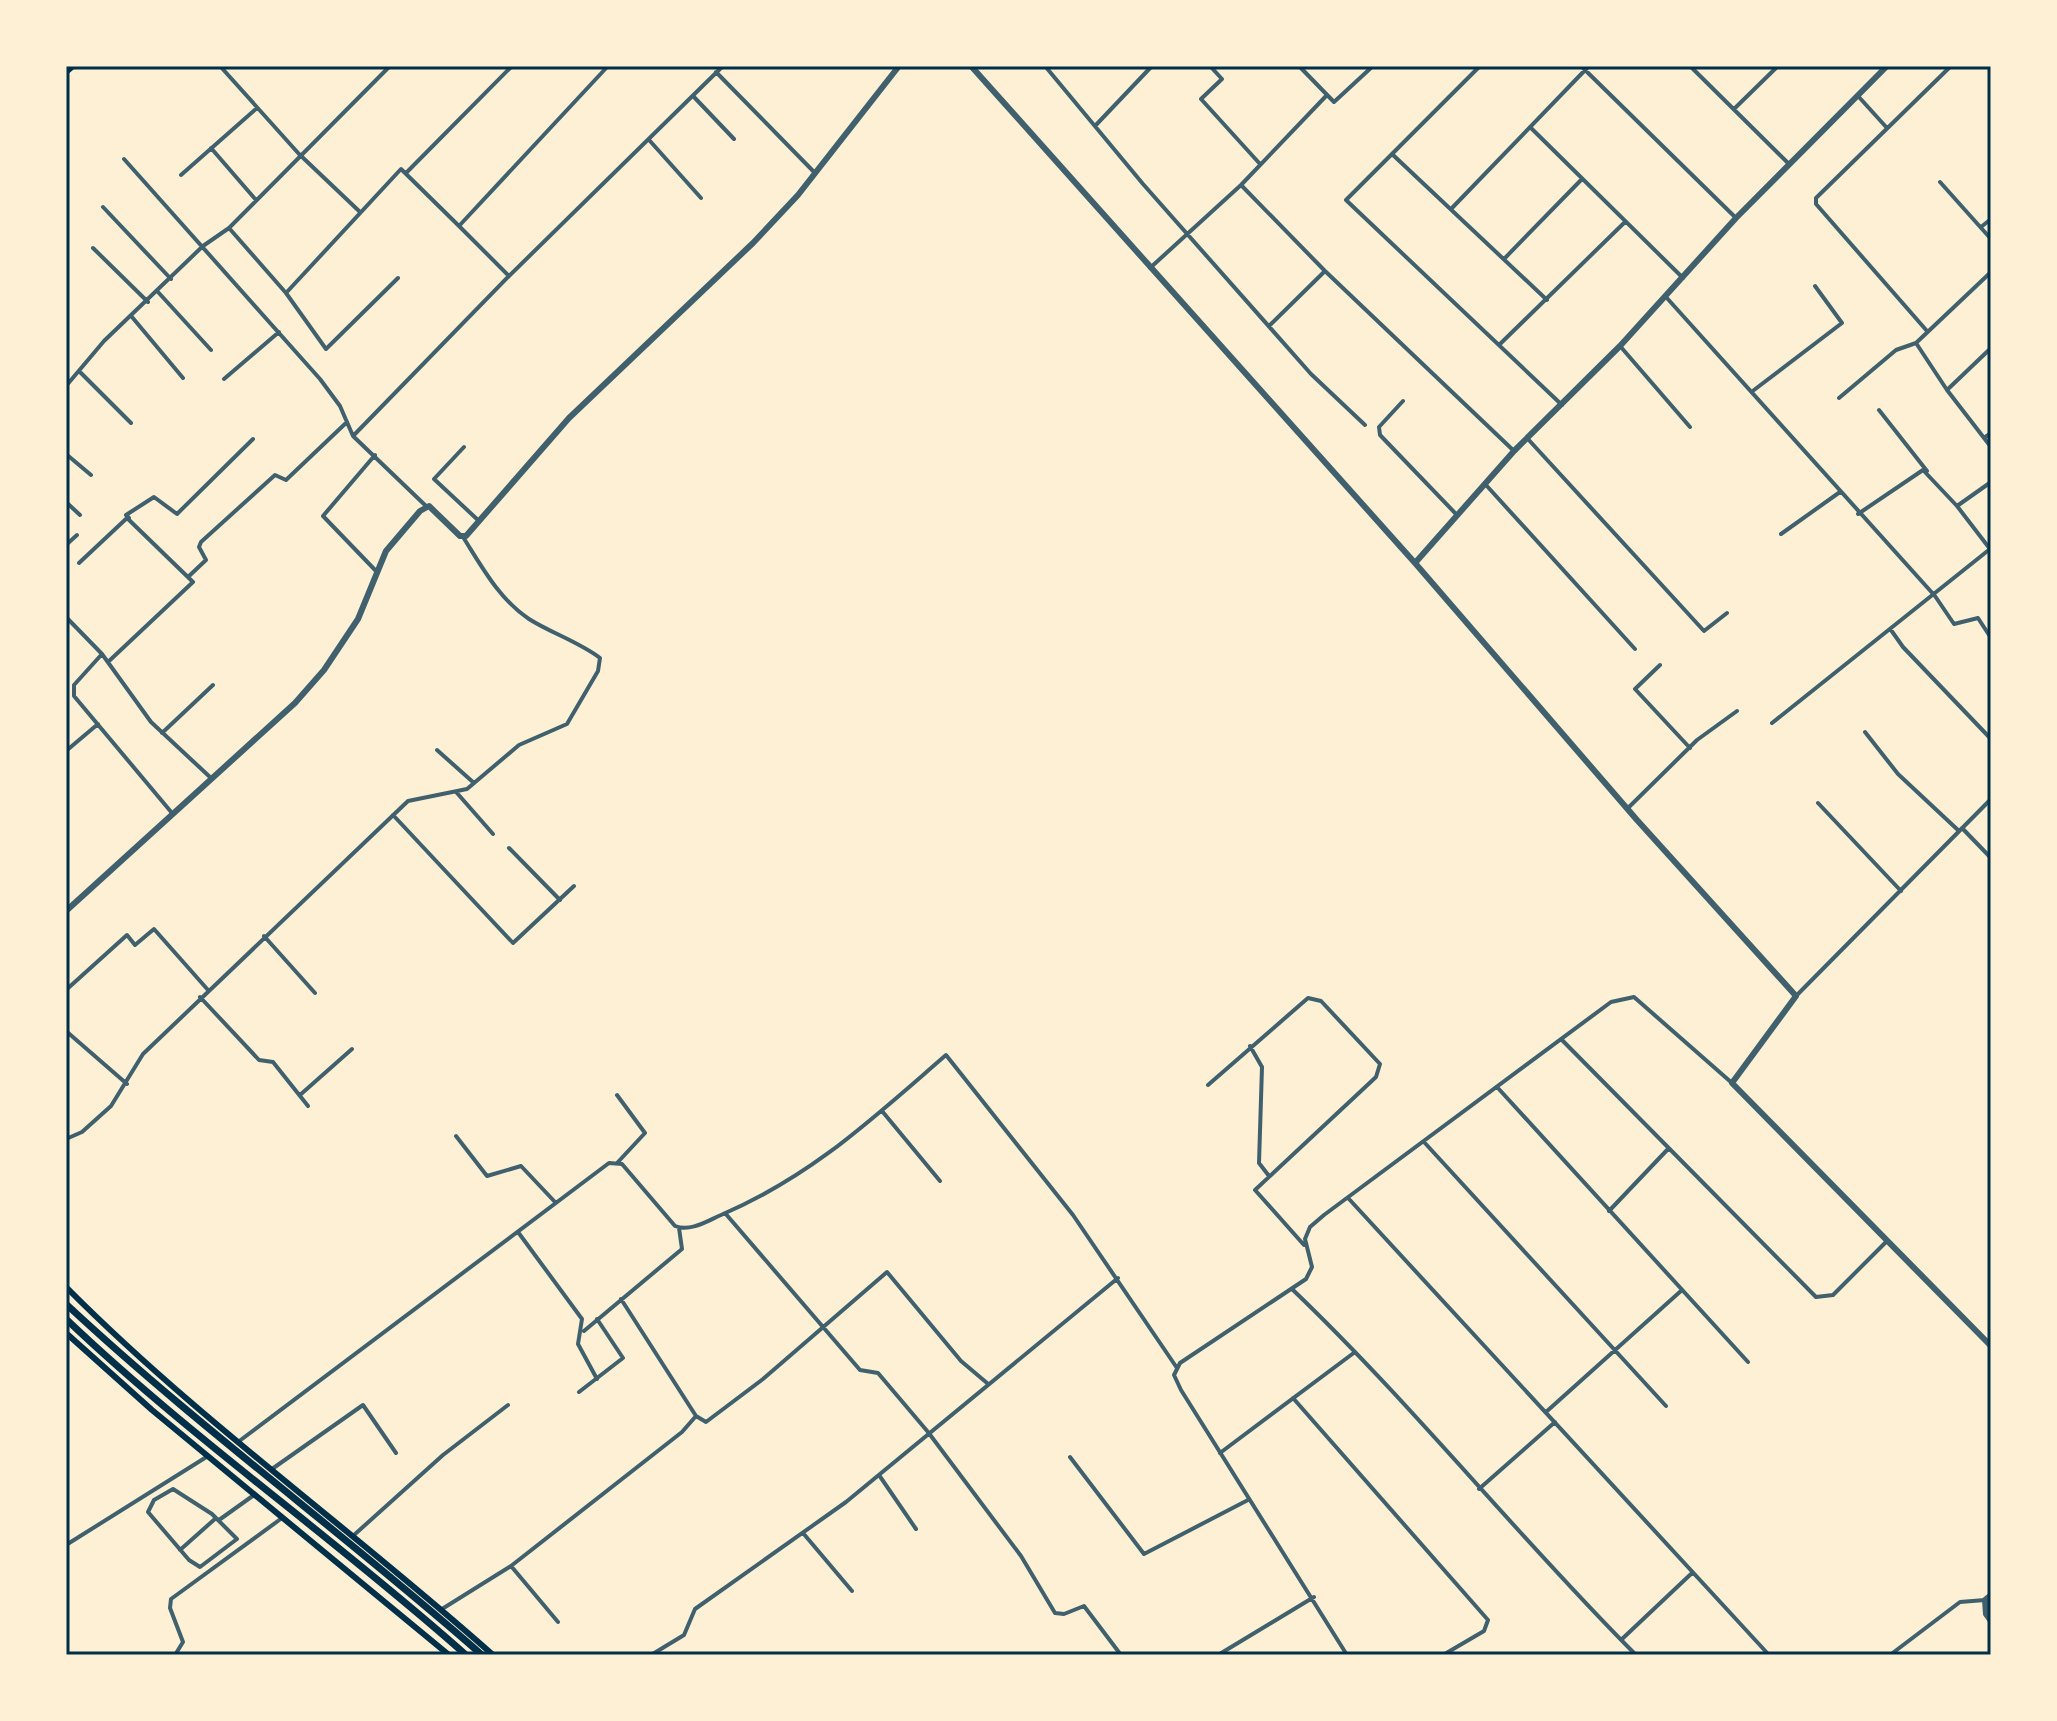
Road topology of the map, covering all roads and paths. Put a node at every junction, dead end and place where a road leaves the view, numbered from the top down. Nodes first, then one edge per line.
1 (73, 66) edge
2 (220, 66) edge
3 (389, 66) edge
4 (512, 66) edge
5 (608, 66) edge
6 (723, 66) edge
7 (899, 66) edge
8 (971, 66) edge
9 (1045, 66) edge
10 (1152, 66) edge
11 (1210, 66) edge
12 (1299, 66) edge
13 (1373, 66) edge
14 (1480, 66) edge
15 (1690, 66) edge
16 (1701, 66) edge
17 (1778, 66) edge
18 (1887, 66) edge
19 (1951, 66) edge
20 (1585, 67) edge
21 (66, 72) edge
22 (716, 72) junction
23 (1696, 72) junction
24 (1327, 95) junction
25 (1856, 95) junction
26 (694, 97) junction
27 (257, 108) junction
28 (1734, 109) junction
29 (1095, 126) junction
30 (1530, 127) junction
31 (1887, 129) junction
32 (734, 139) dead end
33 (650, 141) junction
34 (211, 148) junction
35 (299, 154) junction
36 (1392, 154) junction
37 (124, 159) dead end
38 (1260, 164) junction
39 (1789, 164) junction
40 (406, 173) junction
41 (815, 173) junction
42 (181, 175) dead end
43 (1582, 179) junction
44 (1940, 182) dead end
45 (1241, 185) junction
46 (701, 198) dead end
47 (256, 200) junction
48 (103, 207) dead end
49 (1452, 208) junction
50 (360, 212) junction
51 (1736, 218) junction
52 (1991, 219) edge
53 (1625, 222) junction
54 (459, 226) junction
55 (1981, 227) junction
56 (229, 228) junction
57 (1188, 234) junction
58 (1991, 239) edge
59 (203, 246) junction
60 (93, 248) dead end
61 (1504, 259) junction
62 (1150, 268) junction
63 (1325, 271) junction
64 (1991, 272) edge
65 (509, 276) junction
66 (398, 278) dead end
67 (1683, 278) junction
68 (171, 279) junction
69 (1815, 286) dead end
70 (158, 292) junction
71 (286, 293) junction
72 (1666, 297) junction
73 (1547, 300) junction
74 (148, 302) junction
75 (132, 317) junction
76 (1269, 326) junction
77 (1927, 331) junction
78 (279, 332) junction
79 (1916, 343) junction
80 (1499, 345) junction
81 (1620, 346) junction
82 (1991, 348) edge
83 (211, 350) dead end
84 (79, 371) junction
85 (183, 378) dead end
86 (224, 379) dead end
87 (66, 386) edge
88 (1947, 390) junction
89 (1753, 391) junction
90 (1839, 398) dead end
91 (1403, 401) dead end
92 (1562, 405) junction
93 (1879, 410) dead end
94 (347, 422) junction
95 (131, 423) dead end
96 (1365, 425) dead end
97 (1690, 427) dead end
98 (1991, 433) edge
99 (353, 436) junction
100 (1527, 438) junction
101 (1984, 438) junction
102 (253, 439) dead end
103 (464, 447) dead end
104 (1991, 447) edge
105 (1514, 451) junction
106 (66, 454) edge
107 (375, 455) junction
108 (1927, 471) junction
109 (91, 475) dead end
110 (1991, 482) edge
111 (1486, 485) junction
112 (1840, 492) junction
113 (66, 502) edge
114 (426, 506) junction
115 (1957, 506) junction
116 (1858, 514) junction
117 (80, 515) dead end
118 (1458, 516) junction
119 (131, 519) junction
120 (480, 521) junction
121 (1781, 534) dead end
122 (77, 535) dead end
123 (463, 537) junction
124 (66, 545) edge
125 (79, 563) dead end
126 (1415, 563) junction
127 (376, 571) junction
128 (188, 577) junction
129 (1935, 596) junction
130 (1727, 613) dead end
131 (66, 617) edge
132 (1891, 630) junction
133 (1991, 638) edge
134 (1635, 649) dead end
135 (102, 654) junction
136 (108, 662) junction
137 (1660, 665) dead end
138 (213, 685) dead end
139 (1737, 711) dead end
140 (1772, 723) dead end
141 (98, 724) junction
142 (1865, 732) dead end
143 (162, 733) junction
144 (1991, 739) edge
145 (1690, 748) junction
146 (437, 750) dead end
147 (66, 751) edge
148 (212, 780) junction
149 (475, 784) junction
150 (457, 793) junction
151 (1991, 799) edge
152 (1818, 803) dead end
153 (1627, 809) junction
154 (172, 813) junction
155 (393, 815) junction
156 (1961, 830) junction
157 (493, 834) dead end
158 (509, 848) dead end
159 (1991, 858) edge
160 (574, 886) dead end
161 (1901, 891) junction
162 (560, 900) junction
163 (66, 911) edge
164 (264, 936) junction
165 (66, 990) edge
166 (208, 990) junction
167 (315, 993) dead end
168 (1796, 996) junction
169 (200, 997) junction
170 (66, 1031) edge
171 (1561, 1039) junction
172 (1250, 1046) junction
173 (352, 1049) dead end
174 (1732, 1083) junction
175 (127, 1084) junction
176 (1208, 1085) dead end
177 (1497, 1087) junction
178 (299, 1095) junction
179 (617, 1095) dead end
180 (308, 1106) dead end
181 (882, 1111) junction
182 (456, 1136) dead end
183 (66, 1139) edge
184 (1424, 1142) junction
185 (1668, 1149) junction
186 (618, 1162) junction
187 (1270, 1177) junction
188 (940, 1181) dead end
189 (1349, 1199) junction
190 (556, 1203) junction
191 (1609, 1211) junction
192 (725, 1213) junction
193 (679, 1228) junction
194 (518, 1232) junction
195 (1886, 1242) junction
196 (1306, 1247) junction
197 (1118, 1278) junction
198 (66, 1287) edge
199 (1293, 1290) junction
200 (1682, 1290) junction
201 (621, 1299) junction
202 (66, 1304) edge
203 (82, 1304) junction
204 (597, 1319) junction
205 (66, 1321) edge
206 (821, 1328) junction
207 (66, 1333) edge
208 (582, 1333) junction
209 (1991, 1346) edge
210 (1356, 1351) junction
211 (1615, 1353) junction
212 (1748, 1362) dead end
213 (1177, 1368) junction
214 (597, 1379) junction
215 (987, 1383) junction
216 (579, 1392) dead end
217 (1293, 1398) junction
218 (192, 1403) junction
219 (508, 1405) dead end
220 (1666, 1406) dead end
221 (1546, 1412) junction
222 (696, 1416) junction
223 (1555, 1422) junction
224 (172, 1426) junction
225 (928, 1432) junction
226 (238, 1442) junction
227 (396, 1453) dead end
228 (1220, 1453) junction
229 (208, 1456) junction
230 (1070, 1457) dead end
231 (272, 1469) junction
232 (879, 1475) junction
233 (1479, 1489) junction
234 (297, 1490) junction
235 (254, 1495) junction
236 (1248, 1500) junction
237 (275, 1510) junction
238 (284, 1517) junction
239 (217, 1519) junction
240 (916, 1529) dead end
241 (803, 1533) junction
242 (354, 1535) junction
243 (66, 1545) edge
244 (180, 1550) junction
245 (511, 1566) junction
246 (1693, 1573) junction
247 (852, 1591) dead end
248 (1314, 1597) junction
249 (1988, 1597) edge
250 (442, 1609) junction
251 (1991, 1621) edge
252 (558, 1622) dead end
253 (1621, 1640) junction
254 (175, 1655) edge
255 (449, 1655) edge
256 (466, 1655) edge
257 (482, 1655) edge
258 (493, 1655) edge
259 (651, 1655) edge
260 (1121, 1655) edge
261 (1218, 1655) edge
262 (1347, 1655) edge
263 (1443, 1655) edge
264 (1636, 1655) edge
265 (1769, 1655) edge
266 (1890, 1655) edge

1 - 21 main road
2 - 27 street
3 - 35 street
4 - 40 street
5 - 54 street
6 - 22 street
7 - 41 street
8 - 62 street
9 - 29 street
10 - 29 street
11 - 38 street
12 - 24 street
13 - 24 street
14 - 36 street
15 - 23 street
16 - 23 street
17 - 28 street
18 - 25 street
19 - 31 street
20 - 30 street
20 - 51 street
22 - 26 street
22 - 41 street
23 - 28 street
24 - 38 street
25 - 31 street
25 - 39 street
26 - 32 street
26 - 33 street
27 - 34 street
27 - 35 street
28 - 39 street
29 - 57 street
30 - 43 street
30 - 49 street
31 - 77 street
33 - 46 street
33 - 65 street
34 - 42 street
34 - 47 street
35 - 47 street
35 - 50 street
36 - 49 street
36 - 80 street
37 - 59 street
38 - 45 street
39 - 51 street
40 - 50 street
40 - 54 street
41 - 120 street
43 - 53 street
43 - 61 street
44 - 55 street
45 - 57 street
45 - 63 street
47 - 56 street
48 - 68 street
49 - 61 street
50 - 71 street
51 - 67 street
52 - 55 street
53 - 67 street
53 - 73 street
54 - 65 street
55 - 58 street
56 - 59 street
56 - 71 street
57 - 62 street
57 - 76 street
59 - 68 street
59 - 78 street
60 - 74 street
61 - 73 street
62 - 126 street
63 - 76 street
63 - 105 street
64 - 77 street
65 - 99 street
66 - 71 street
67 - 72 street
68 - 70 street
69 - 89 street
70 - 74 street
70 - 83 street
72 - 81 street
72 - 89 street
73 - 80 street
74 - 75 street
75 - 84 street
75 - 85 street
76 - 96 street
77 - 79 street
78 - 86 street
78 - 94 street
79 - 88 street
79 - 90 street
80 - 92 street
81 - 92 street
81 - 97 street
82 - 88 street
84 - 87 street
84 - 95 street
88 - 101 street
89 - 112 street
91 - 118 street
92 - 100 street
93 - 108 street
94 - 99 street
94 - 128 street
98 - 101 street
99 - 107 street
100 - 105 street
100 - 130 street
101 - 104 street
102 - 119 street
103 - 120 street
105 - 111 street
106 - 109 street
107 - 114 street
107 - 127 street
108 - 115 street
108 - 116 street
110 - 115 street
111 - 118 street
111 - 134 street
112 - 116 street
112 - 121 street
113 - 117 street
114 - 123 street
114 - 127 street
115 - 129 street
116 - 129 street
118 - 126 street
119 - 125 street
119 - 128 street
120 - 123 street
122 - 124 street
123 - 149 street
126 - 153 street
127 - 148 street
128 - 136 street
129 - 132 street
129 - 133 street
131 - 135 street
132 - 140 street
132 - 144 street
135 - 136 street
135 - 141 street
136 - 143 street
137 - 145 street
138 - 143 street
139 - 145 street
141 - 147 street
141 - 154 street
142 - 156 street
143 - 148 street
145 - 153 street
146 - 149 street
148 - 154 street
149 - 150 street
150 - 155 street
150 - 157 street
151 - 156 street
152 - 161 street
153 - 168 street
154 - 163 street
155 - 162 street
155 - 164 street
156 - 159 street
156 - 161 street
158 - 162 street
160 - 162 street
161 - 168 street
164 - 166 street
164 - 167 street
165 - 166 street
166 - 169 street
168 - 174 street
169 - 175 street
169 - 178 street
170 - 175 street
171 - 174 street
171 - 177 street
171 - 185 street
172 - 176 street
172 - 187 street
172 - 187 street
173 - 178 street
174 - 195 street
175 - 183 street
177 - 184 street
177 - 191 street
178 - 180 street
179 - 186 street
181 - 188 street
181 - 192 street
181 - 197 street
182 - 190 street
184 - 189 street
184 - 211 street
185 - 191 street
185 - 195 street
186 - 190 street
186 - 193 street
187 - 196 street
189 - 196 street
189 - 221 street
190 - 194 street
191 - 200 street
192 - 193 street
192 - 206 street
193 - 201 street
194 - 208 street
194 - 226 street
195 - 209 street
196 - 199 street
197 - 213 street
197 - 215 street
198 - 203 main road
199 - 210 street
199 - 213 street
200 - 211 street
200 - 212 street
201 - 204 street
201 - 222 street
202 - 257 highway
203 - 205 street
203 - 218 main road
204 - 208 street
204 - 214 street
205 - 256 highway
206 - 215 street
206 - 222 street
206 - 225 street
207 - 224 main road
208 - 214 street
210 - 217 street
210 - 233 street
211 - 220 street
211 - 221 street
213 - 228 street
214 - 216 street
215 - 225 street
217 - 228 street
217 - 263 street
218 - 224 main road
218 - 226 main road
219 - 242 street
221 - 223 street
222 - 245 street
223 - 233 street
223 - 246 street
224 - 229 main road
225 - 232 street
225 - 260 street
226 - 231 main road
227 - 231 street
228 - 236 street
229 - 235 main road
229 - 243 street
230 - 236 street
231 - 234 main road
232 - 240 street
232 - 241 street
233 - 253 street
234 - 237 main road
234 - 242 main road
235 - 237 main road
235 - 239 street
236 - 248 street
237 - 238 main road
238 - 254 street
238 - 255 main road
239 - 244 street
239 - 244 street
239 - 244 street
241 - 247 street
241 - 259 street
242 - 250 main road
245 - 250 street
245 - 252 street
246 - 253 street
246 - 265 street
248 - 261 street
248 - 262 street
249 - 251 street
249 - 266 street
250 - 258 main road
253 - 264 street

